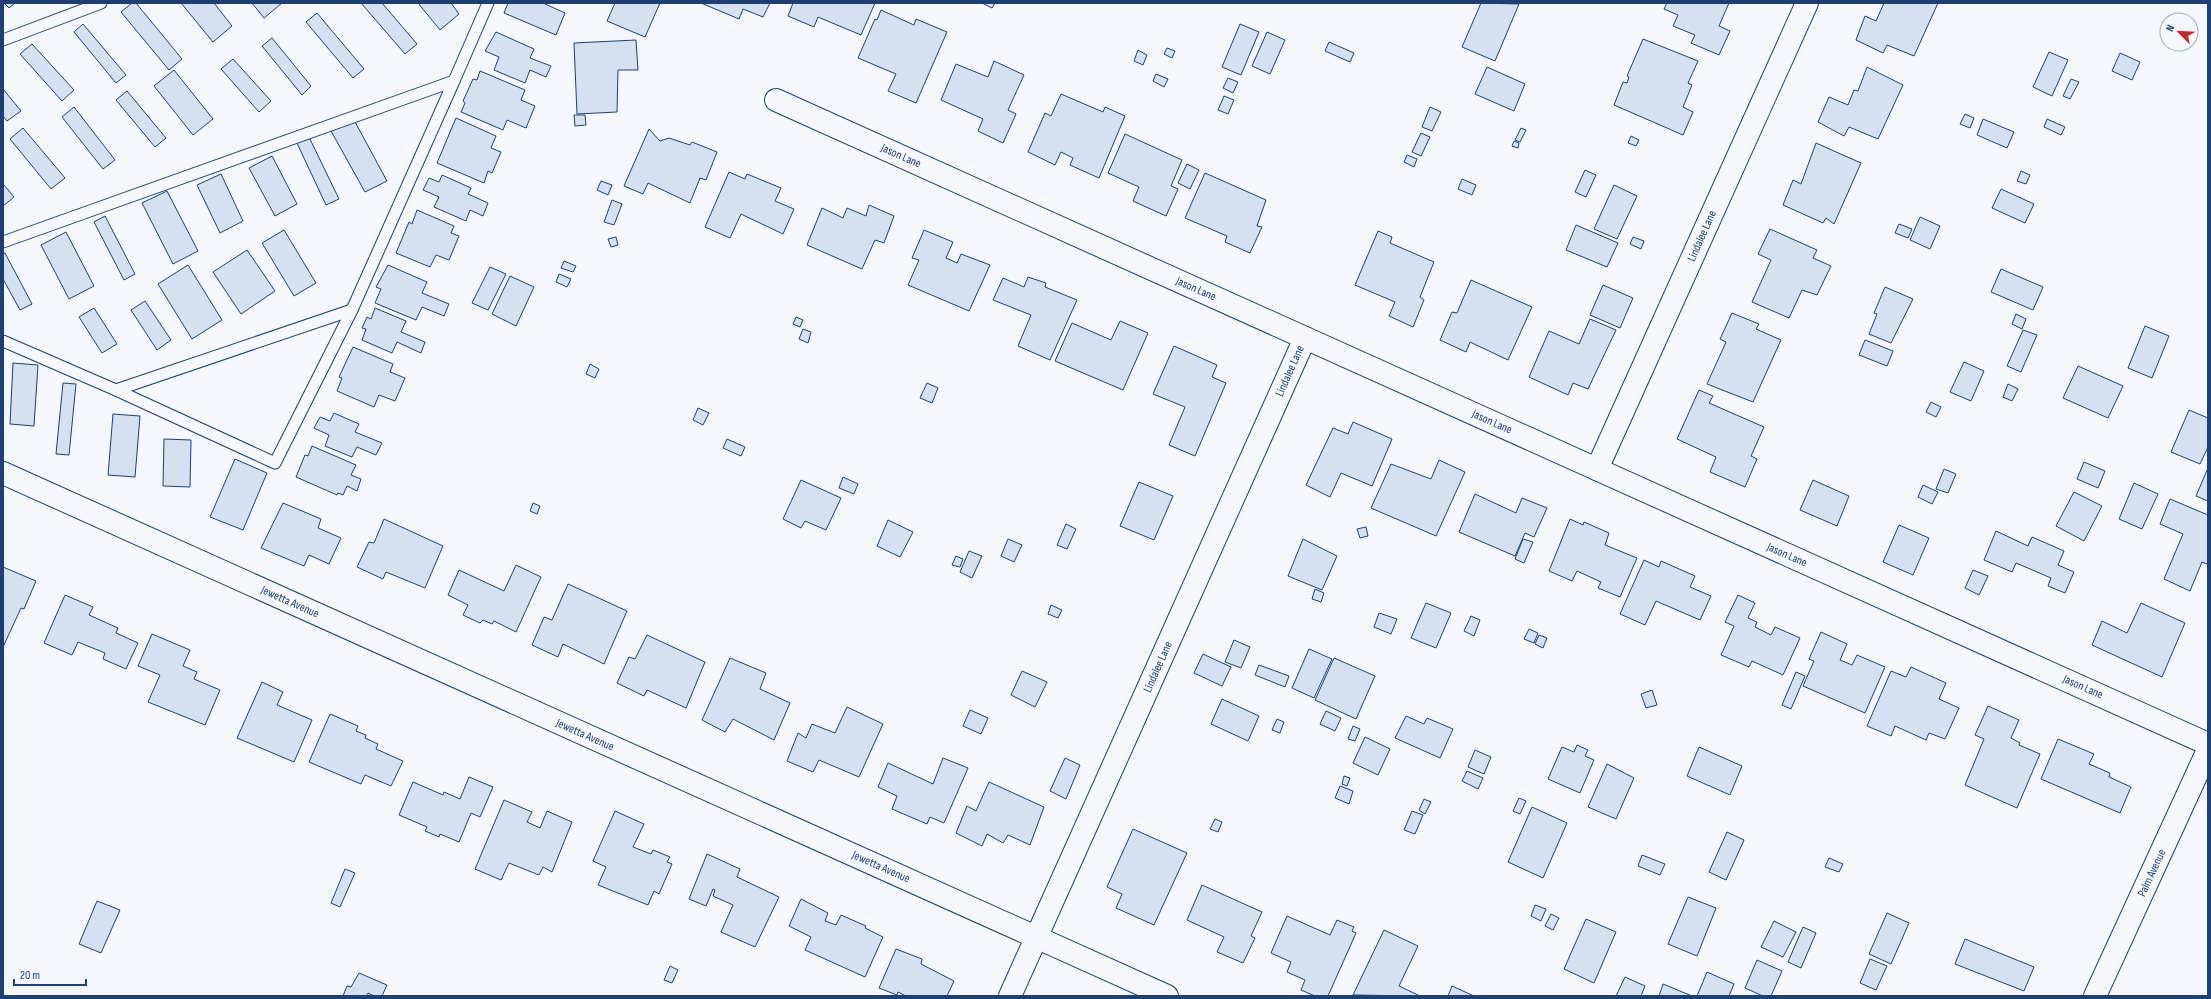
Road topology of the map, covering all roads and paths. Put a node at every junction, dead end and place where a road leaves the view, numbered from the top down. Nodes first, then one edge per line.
1 (100, 3) edge
2 (488, 3) edge
3 (1806, 3) edge
4 (3, 40) edge
5 (454, 81) junction
6 (776, 100) dead end
7 (3, 242) edge
8 (352, 310) junction
9 (1305, 338) junction
10 (3, 341) edge
11 (116, 390) junction
12 (1597, 469) junction
13 (3, 474) edge
14 (2208, 744) edge
15 (2208, 750) edge
16 (1036, 937) junction
17 (1010, 996) edge
18 (1167, 996) edge
19 (2096, 996) edge

1 - 4 lane
2 - 5 lane
3 - 12 street, Lindalee Lane
5 - 7 lane
5 - 8 lane
6 - 9 street, Jason Lane
8 - 11 lane
8 - 11 lane
9 - 12 street, Jason Lane
9 - 16 street, Lindalee Lane
10 - 11 lane
12 - 14 street, Jason Lane
13 - 16 street, Jewetta Avenue
15 - 19 street, Palm Avenue
16 - 17 street, Lindalee Lane
16 - 18 street, Jewetta Avenue

